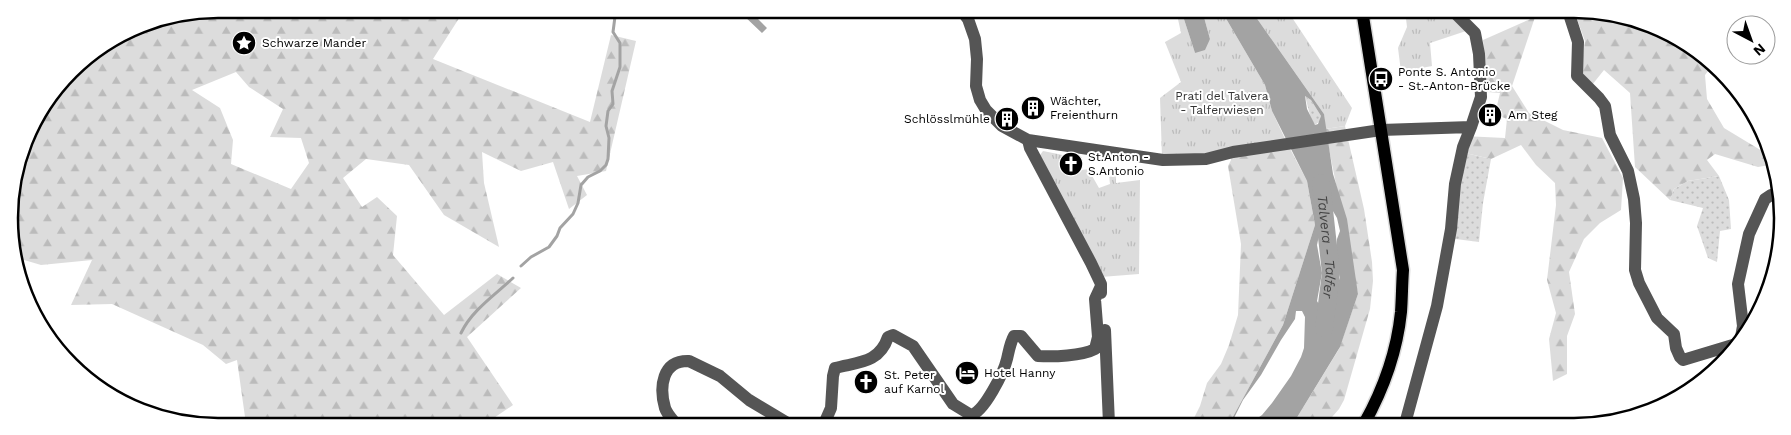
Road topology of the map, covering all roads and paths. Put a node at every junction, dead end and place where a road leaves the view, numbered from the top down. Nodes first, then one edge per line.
1 (967, 18) edge
2 (1363, 18) edge
3 (1460, 18) edge
4 (1570, 18) edge
5 (1471, 127) junction
6 (1381, 130) junction
7 (1028, 140) junction
8 (1772, 195) edge
9 (1101, 286) junction
10 (1743, 325) edge
11 (1725, 347) edge
12 (672, 418) edge
13 (779, 418) edge
14 (827, 418) edge
15 (1109, 418) edge
16 (1367, 418) edge
17 (1407, 418) edge

1 - 7 street
2 - 6 main road
3 - 5 street
4 - 11 street
5 - 6 street
5 - 17 street
6 - 7 street
6 - 16 main road
7 - 9 street
8 - 10 street
9 - 14 street
9 - 15 street
12 - 13 street

